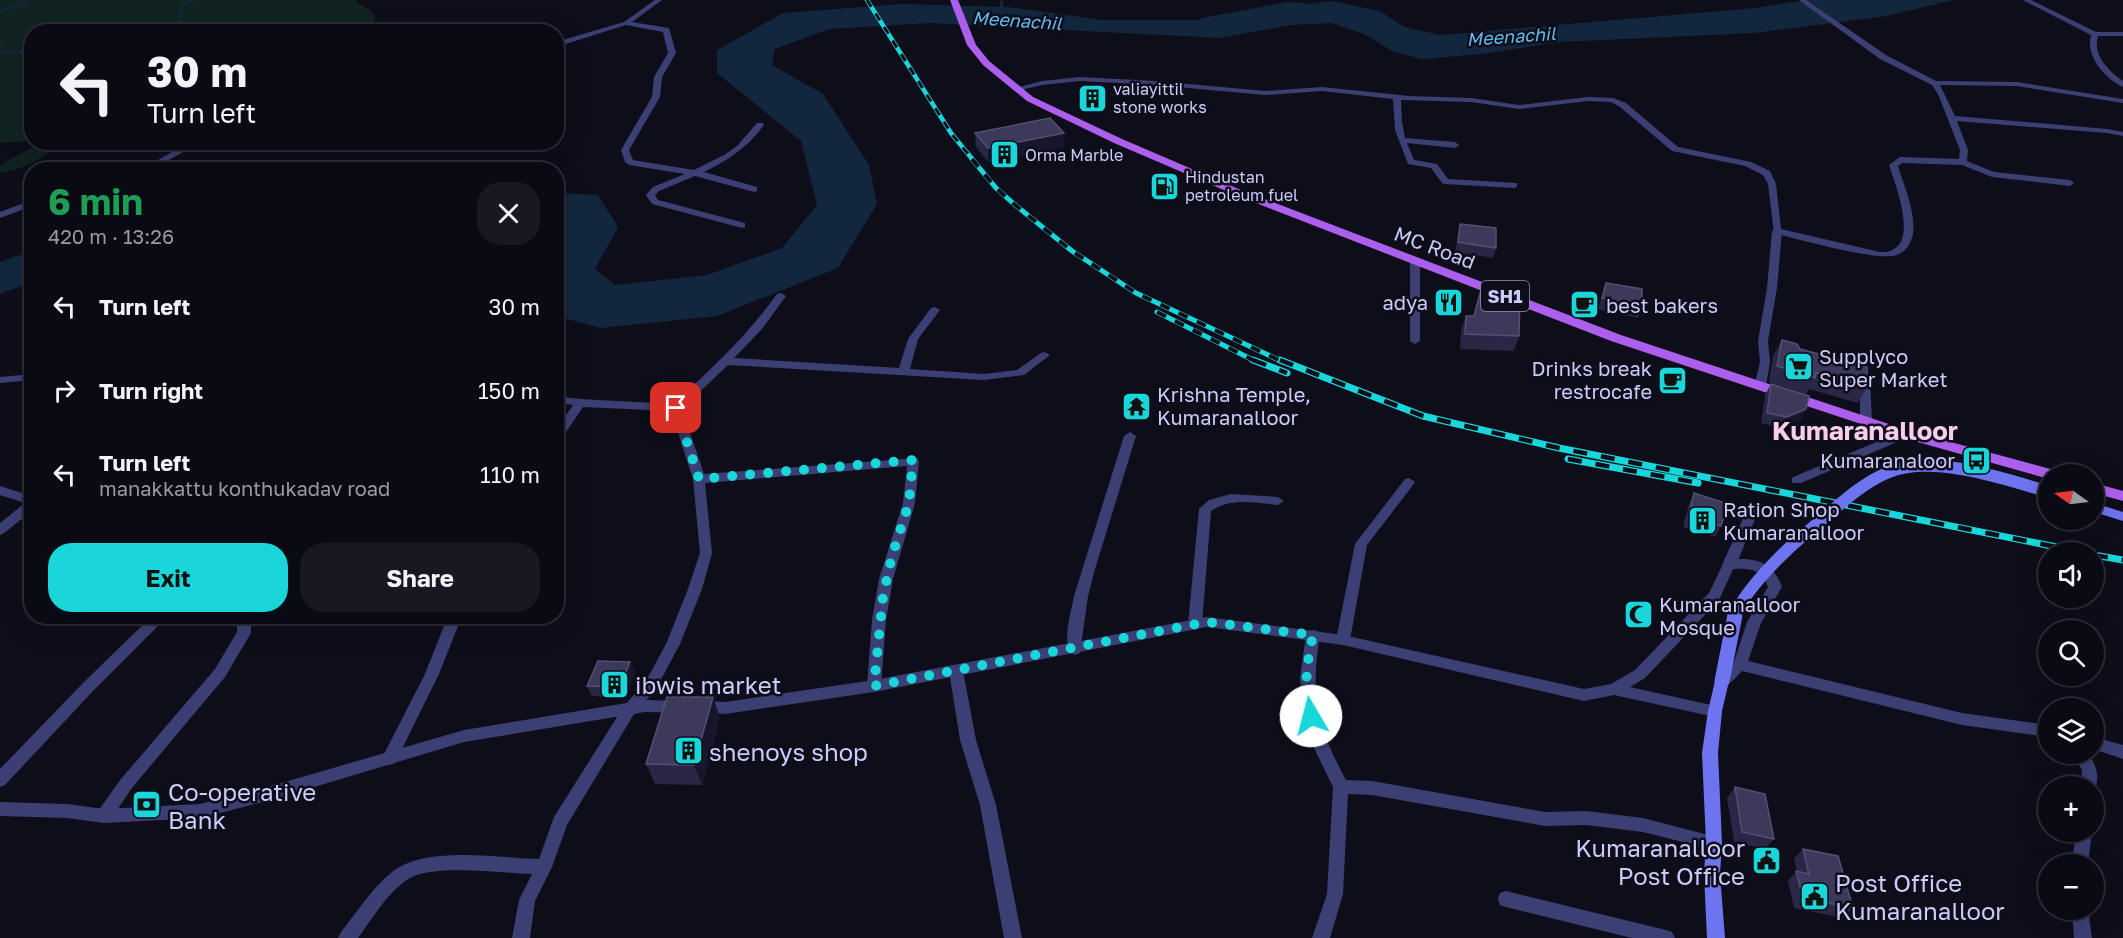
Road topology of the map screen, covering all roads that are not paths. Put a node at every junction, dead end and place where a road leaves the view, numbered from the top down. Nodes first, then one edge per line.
1 (659, 0) edge
2 (954, 0) edge
3 (1802, 0) edge
4 (2026, 0) edge
5 (626, 23) junction
6 (2095, 34) junction
7 (2123, 34) edge
8 (564, 42) edge
9 (1935, 83) junction
10 (2123, 85) edge
11 (1016, 88) junction
12 (1396, 97) junction
13 (2123, 101) edge
14 (1951, 118) junction
15 (760, 125) dead end
16 (2123, 134) edge
17 (1402, 140) junction
18 (1455, 145) dead end
19 (183, 150) edge
20 (159, 162) edge
21 (1963, 162) junction
22 (690, 173) junction
23 (2070, 183) dead end
24 (1514, 185) dead end
25 (754, 189) dead end
26 (24, 206) edge
27 (0, 214) edge
28 (742, 225) dead end
29 (1777, 231) junction
30 (1415, 262) junction
31 (781, 296) dead end
32 (934, 310) dead end
33 (1415, 341) dead end
34 (1045, 355) dead end
35 (724, 361) junction
36 (903, 373) junction
37 (1854, 376) edge
38 (24, 378) edge
39 (0, 380) edge
40 (1760, 387) junction
41 (564, 401) edge
42 (580, 404) junction
43 (676, 408) junction
44 (1866, 420) junction
45 (564, 427) edge
46 (1905, 434) junction
47 (1130, 436) dead end
48 (2038, 471) edge
49 (699, 479) junction
50 (1797, 480) dead end
51 (1409, 482) dead end
52 (2038, 489) edge
53 (0, 490) edge
54 (2104, 491) edge
55 (2123, 496) edge
56 (24, 499) edge
57 (1278, 501) dead end
58 (24, 509) edge
59 (2104, 510) edge
60 (1752, 512) dead end
61 (2123, 517) edge
62 (0, 530) edge
63 (1729, 565) junction
64 (153, 624) edge
65 (244, 624) edge
66 (452, 624) edge
67 (1195, 624) junction
68 (1313, 635) junction
69 (1343, 640) junction
70 (1075, 649) junction
71 (1740, 665) junction
72 (956, 670) junction
73 (1722, 681) junction
74 (874, 686) junction
75 (1614, 689) junction
76 (629, 710) junction
77 (1715, 711) junction
78 (2038, 730) edge
79 (2104, 746) edge
80 (2123, 752) edge
81 (390, 758) junction
82 (0, 780) edge
83 (1341, 787) junction
84 (0, 809) edge
85 (104, 816) junction
86 (1714, 843) junction
87 (544, 867) junction
88 (1506, 899) dead end
89 (2082, 920) edge
90 (347, 938) edge
91 (521, 938) edge
92 (1013, 938) edge
93 (1321, 938) edge
94 (1666, 938) edge
95 (1716, 938) edge
96 (2084, 938) edge

1 - 5 street
2 - 11 main road, MC Road / SH1
3 - 9 street
4 - 6 street
5 - 8 street
5 - 22 street
6 - 7 street
6 - 10 street
9 - 13 street
9 - 14 street
11 - 12 street
11 - 30 main road, MC Road / SH1
12 - 17 street
12 - 29 street
14 - 16 street
14 - 21 street
15 - 22 street
17 - 18 street
17 - 24 street
19 - 20 street
21 - 23 street
21 - 29 street
22 - 25 street
22 - 28 street
26 - 27 street
29 - 40 street
30 - 33 street
30 - 40 main road, MC Road / SH1
31 - 35 street
32 - 36 street
34 - 36 street
35 - 36 street
35 - 43 street
37 - 44 street
38 - 39 street
40 - 44 main road, MC Road / SH1
41 - 42 street
42 - 43 street
42 - 45 street
43 - 49 street
44 - 46 main road, MC Road / SH1
46 - 48 main road, MC Road / SH1
46 - 50 street
47 - 70 street
49 - 74 street
49 - 76 street
51 - 69 street
52 - 73 main road, bridge
53 - 56 street
54 - 55 main road
57 - 67 street
58 - 62 street
59 - 61 main road
60 - 63 street
63 - 71 street
63 - 75 street
64 - 82 street
65 - 85 street
66 - 81 street
67 - 68 street
67 - 70 street
68 - 69 street
68 - 83 street
69 - 75 street
70 - 72 street
71 - 73 street
71 - 78 street
72 - 74 street
72 - 92 street
73 - 77 main road
74 - 76 street
75 - 77 street
76 - 81 street
76 - 87 street
77 - 86 main road
79 - 80 street
81 - 85 street
83 - 86 street
83 - 93 street
84 - 85 street
86 - 95 main road
87 - 90 street
87 - 91 street
88 - 94 street
89 - 96 street

